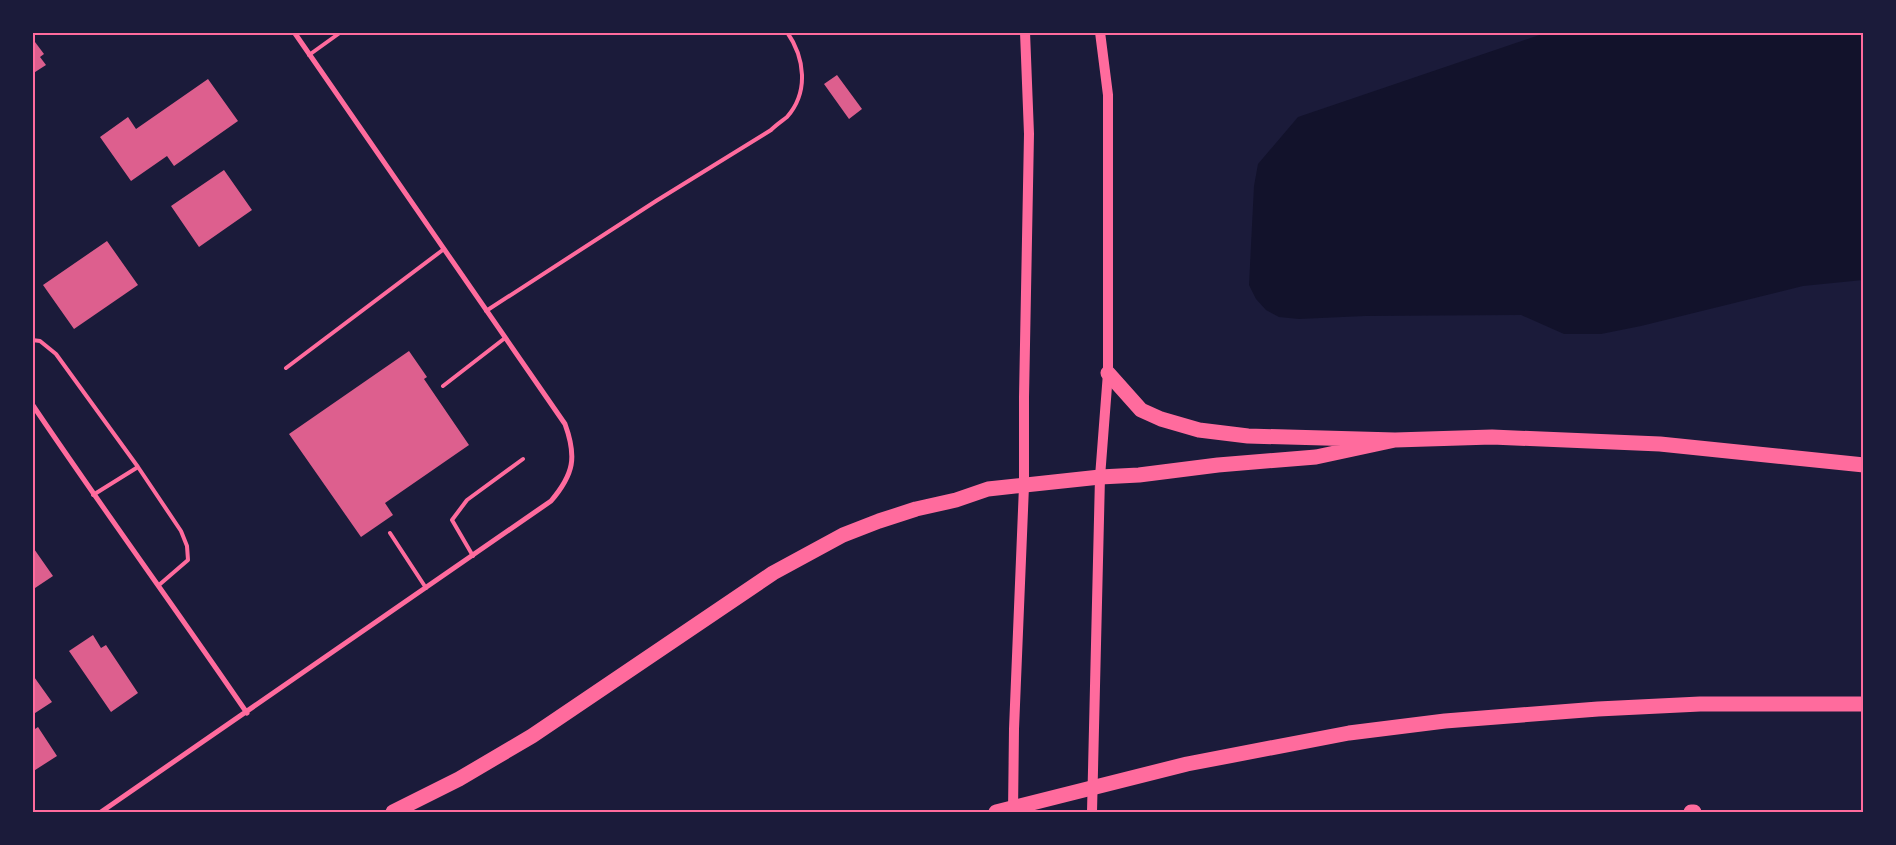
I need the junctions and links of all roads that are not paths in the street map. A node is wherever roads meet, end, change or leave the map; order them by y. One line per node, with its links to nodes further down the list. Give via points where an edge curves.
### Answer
1 (294, 32): 6 (street)
2 (341, 32): 6 (lane)
3 (786, 32): 8 (lane, via 800,58 803,73 799,96 787,116 771,130)
4 (1025, 32): 20 (main road, via 1028,134)
5 (1100, 32): 12 (main road, via 1108,95)
6 (309, 55): 7 (street)
7 (444, 249): 8 (street); 11 (lane)
8 (486, 311): 9 (street)
9 (505, 338): 13 (lane); 23 (street, via 565,424 571,442 572,462 564,486 551,501)
10 (32, 340): 18 (lane, via 40,340 56,354)
11 (286, 368)
12 (1108, 373): 15 (highway, via 1141,410 1199,430 1248,436); 19 (main road)
13 (444, 386)
14 (32, 404): 21 (street)
15 (1395, 440): 17 (highway, via 1492,437 1660,444); 19 (highway, via 1316,457)
16 (522, 459): 23 (lane, via 467,500 452,520)
17 (1864, 465)
18 (138, 467): 21 (lane); 24 (lane, via 181,530 187,546 188,560)
19 (1100, 477): 20 (highway); 32 (main road)
20 (1024, 486): 29 (highway, via 988,489 916,509 843,535 773,573 532,736 459,779); 31 (main road)
21 (93, 495): 24 (street)
22 (390, 533): 25 (lane)
23 (473, 556): 25 (street)
24 (159, 585): 27 (street)
25 (426, 588): 27 (street)
26 (1864, 704): 30 (highway, via 1690,705 1444,721 1349,733 1187,764)
27 (247, 713): 28 (street)
28 (101, 812)
29 (393, 812)
30 (996, 812)
31 (1013, 812)
32 (1092, 812)

